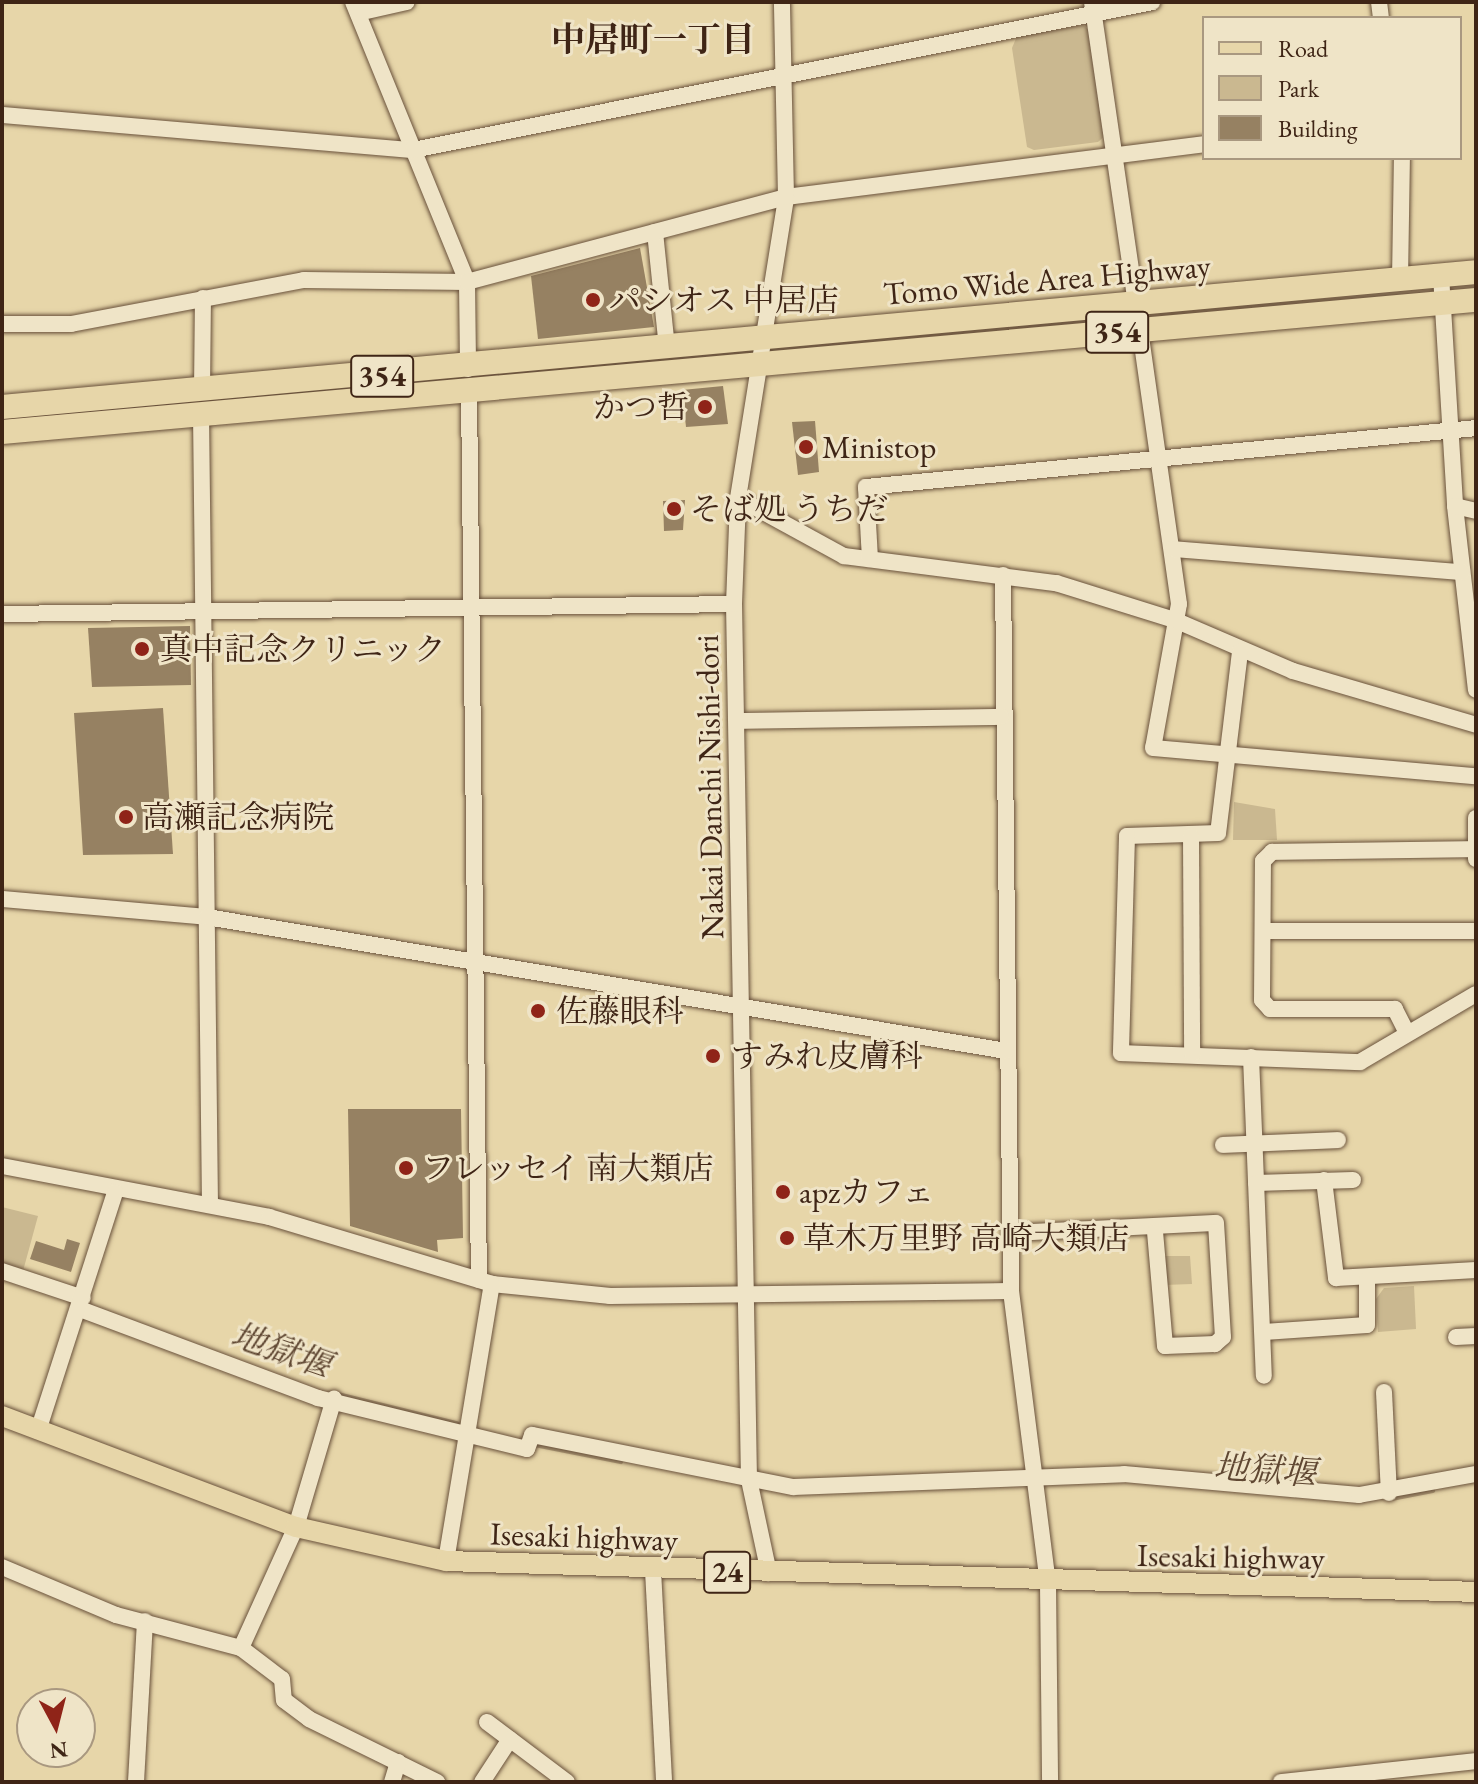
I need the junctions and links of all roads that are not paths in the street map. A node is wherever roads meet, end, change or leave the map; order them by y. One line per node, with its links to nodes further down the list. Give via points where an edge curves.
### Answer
1 (407, 2): 4 (street)
2 (782, 2): 6 (street, Nakai Danchi Nishi-dori)
3 (1152, 2): 5 (street)
4 (355, 8): 9 (street)
5 (1093, 8): 6 (street); 10 (street)
6 (788, 76): 9 (street); 12 (street, Nakai Danchi Nishi-dori)
7 (2, 115): 9 (street)
8 (1202, 144): 10 (street)
9 (413, 150): 17 (street)
10 (1116, 155): 12 (street); 21 (street)
11 (1402, 160): 16 (street)
12 (786, 197): 13 (street); 24 (street, Nakai Danchi Nishi-dori)
13 (655, 232): 17 (street); 25 (street)
14 (1476, 272): 15 (highway, Tomo Wide Area Highway / 354)
15 (1441, 275): 16 (highway, Tomo Wide Area Highway / 354); 20 (street)
16 (1400, 280): 21 (highway, Tomo Wide Area Highway / 354)
17 (467, 282): 18 (street, via 304,280); 27 (street)
18 (203, 298): 22 (street, via 71,324); 28 (street)
19 (1476, 300): 20 (highway, Tomo Wide Area Highway / 354)
20 (1443, 301): 23 (highway, Tomo Wide Area Highway / 354); 31 (street)
21 (1136, 304): 24 (highway, Tomo Wide Area Highway / 354)
22 (2, 324)
23 (1140, 330): 26 (highway, Tomo Wide Area Highway / 354); 33 (street)
24 (761, 337): 25 (highway, Tomo Wide Area Highway / 354); 26 (street, Nakai Danchi Nishi-dori)
25 (667, 348): 27 (highway, Tomo Wide Area Highway / 354)
26 (757, 364): 27 (highway, Tomo Wide Area Highway / 354); 34 (street, Nakai Danchi Nishi-dori)
27 (469, 380): 28 (highway, Tomo Wide Area Highway / 354); 42 (street)
28 (201, 402): 29 (highway, Tomo Wide Area Highway / 354); 32 (highway, Tomo Wide Area Highway / 354); 43 (street)
29 (2, 407)
30 (1476, 428): 31 (street)
31 (1449, 431): 33 (street); 35 (street)
32 (2, 432)
33 (1158, 458): 37 (street); 38 (street, via 866,487)
34 (738, 498): 38 (street, via 844,556); 41 (street, Nakai Danchi Nishi-dori)
35 (1455, 506): 36 (street); 39 (street)
36 (1476, 511)
37 (1173, 549): 39 (street); 45 (street)
38 (870, 559): 40 (street)
39 (1462, 572): 47 (street)
40 (1003, 575): 45 (street, via 1056,583); 49 (street)
41 (734, 604): 42 (street); 50 (street, Nakai Danchi Nishi-dori)
42 (473, 609): 43 (street); 62 (street)
43 (207, 611): 44 (street); 59 (street)
44 (2, 614)
45 (1177, 621): 46 (street); 52 (street, via 1153,748)
46 (1240, 652): 51 (street); 52 (street)
47 (1475, 665): 48 (street)
48 (1476, 690)
49 (1001, 717): 50 (street); 66 (street)
50 (737, 721): 64 (street, Nakai Danchi Nishi-dori)
51 (1476, 725)
52 (1224, 755): 53 (street); 55 (street, via 1218,833)
53 (1476, 776)
54 (1476, 818): 56 (street)
55 (1191, 836): 67 (street); 67 (street, via 1127,836 1121,1053)
56 (1475, 844): 57 (street); 60 (street, via 1272,852 1263,861)
57 (1476, 859)
58 (2, 899): 59 (street)
59 (207, 917): 62 (street); 77 (street)
60 (1263, 931): 61 (street); 65 (street, via 1262,1000 1270,1009 1395,1009)
61 (1476, 931)
62 (473, 962): 64 (street); 83 (street)
63 (1476, 994): 65 (street)
64 (742, 1007): 66 (street); 85 (street, Nakai Danchi Nishi-dori)
65 (1406, 1031): 68 (street, via 1360,1062)
66 (1006, 1051): 79 (street)
67 (1192, 1054): 68 (street)
68 (1251, 1057): 70 (street)
69 (1338, 1140): 70 (street)
70 (1250, 1141): 71 (street); 75 (street)
71 (1223, 1145)
72 (2, 1166): 76 (street)
73 (1324, 1180): 74 (street); 75 (street); 82 (street, via 1330,1269 1336,1278)
74 (1353, 1180)
75 (1256, 1183): 87 (street)
76 (115, 1192): 77 (street); 86 (street)
77 (210, 1204): 83 (street)
78 (1155, 1231): 78 (street, via 1161,1222 1222,1229 1223,1337 1215,1344 1165,1346); 79 (street)
79 (1010, 1233): 84 (street)
80 (1476, 1270): 82 (street)
81 (2, 1271): 86 (street)
82 (1367, 1280): 87 (street, via 1367,1325)
83 (485, 1282): 85 (street, via 610,1296); 95 (street)
84 (1011, 1291): 85 (street); 96 (street)
85 (746, 1292): 98 (street, Nakai Danchi Nishi-dori)
86 (81, 1304): 92 (street, via 269,1382); 94 (street)
87 (1264, 1332): 90 (street)
88 (1476, 1336): 89 (street)
89 (1456, 1337)
90 (1264, 1376)
91 (1384, 1392): 99 (street)
92 (334, 1399): 95 (street); 100 (street)
93 (2, 1416): 94 (main road, Isesaki highway / 24)
94 (38, 1431): 100 (main road, Isesaki highway / 24)
95 (464, 1433): 98 (street, via 527,1449 532,1435); 101 (street)
96 (1039, 1473): 98 (street, via 810,1488); 99 (street); 105 (street)
97 (1476, 1474): 99 (street)
98 (749, 1480): 104 (street, Nakai Danchi Nishi-dori)
99 (1389, 1493)
100 (296, 1527): 101 (main road, Isesaki highway / 24); 108 (street)
101 (446, 1561): 103 (main road, Isesaki highway / 24)
102 (2, 1567): 107 (street)
103 (653, 1570): 104 (main road, Isesaki highway / 24); 119 (street)
104 (769, 1573): 105 (main road, Isesaki highway / 24)
105 (1048, 1584): 106 (main road, Isesaki highway / 24); 120 (street)
106 (1476, 1592)
107 (145, 1621): 108 (street); 114 (street)
108 (241, 1648): 112 (street, via 282,1679 284,1700 309,1719)
109 (487, 1722): 110 (street)
110 (510, 1739): 117 (street); 118 (street)
111 (1476, 1761): 113 (street)
112 (398, 1762): 115 (street); 116 (street)
113 (1384, 1777): 121 (street)
114 (136, 1782)
115 (392, 1782)
116 (437, 1782)
117 (482, 1782)
118 (567, 1782)
119 (664, 1782)
120 (1050, 1782)
121 (1281, 1782)

